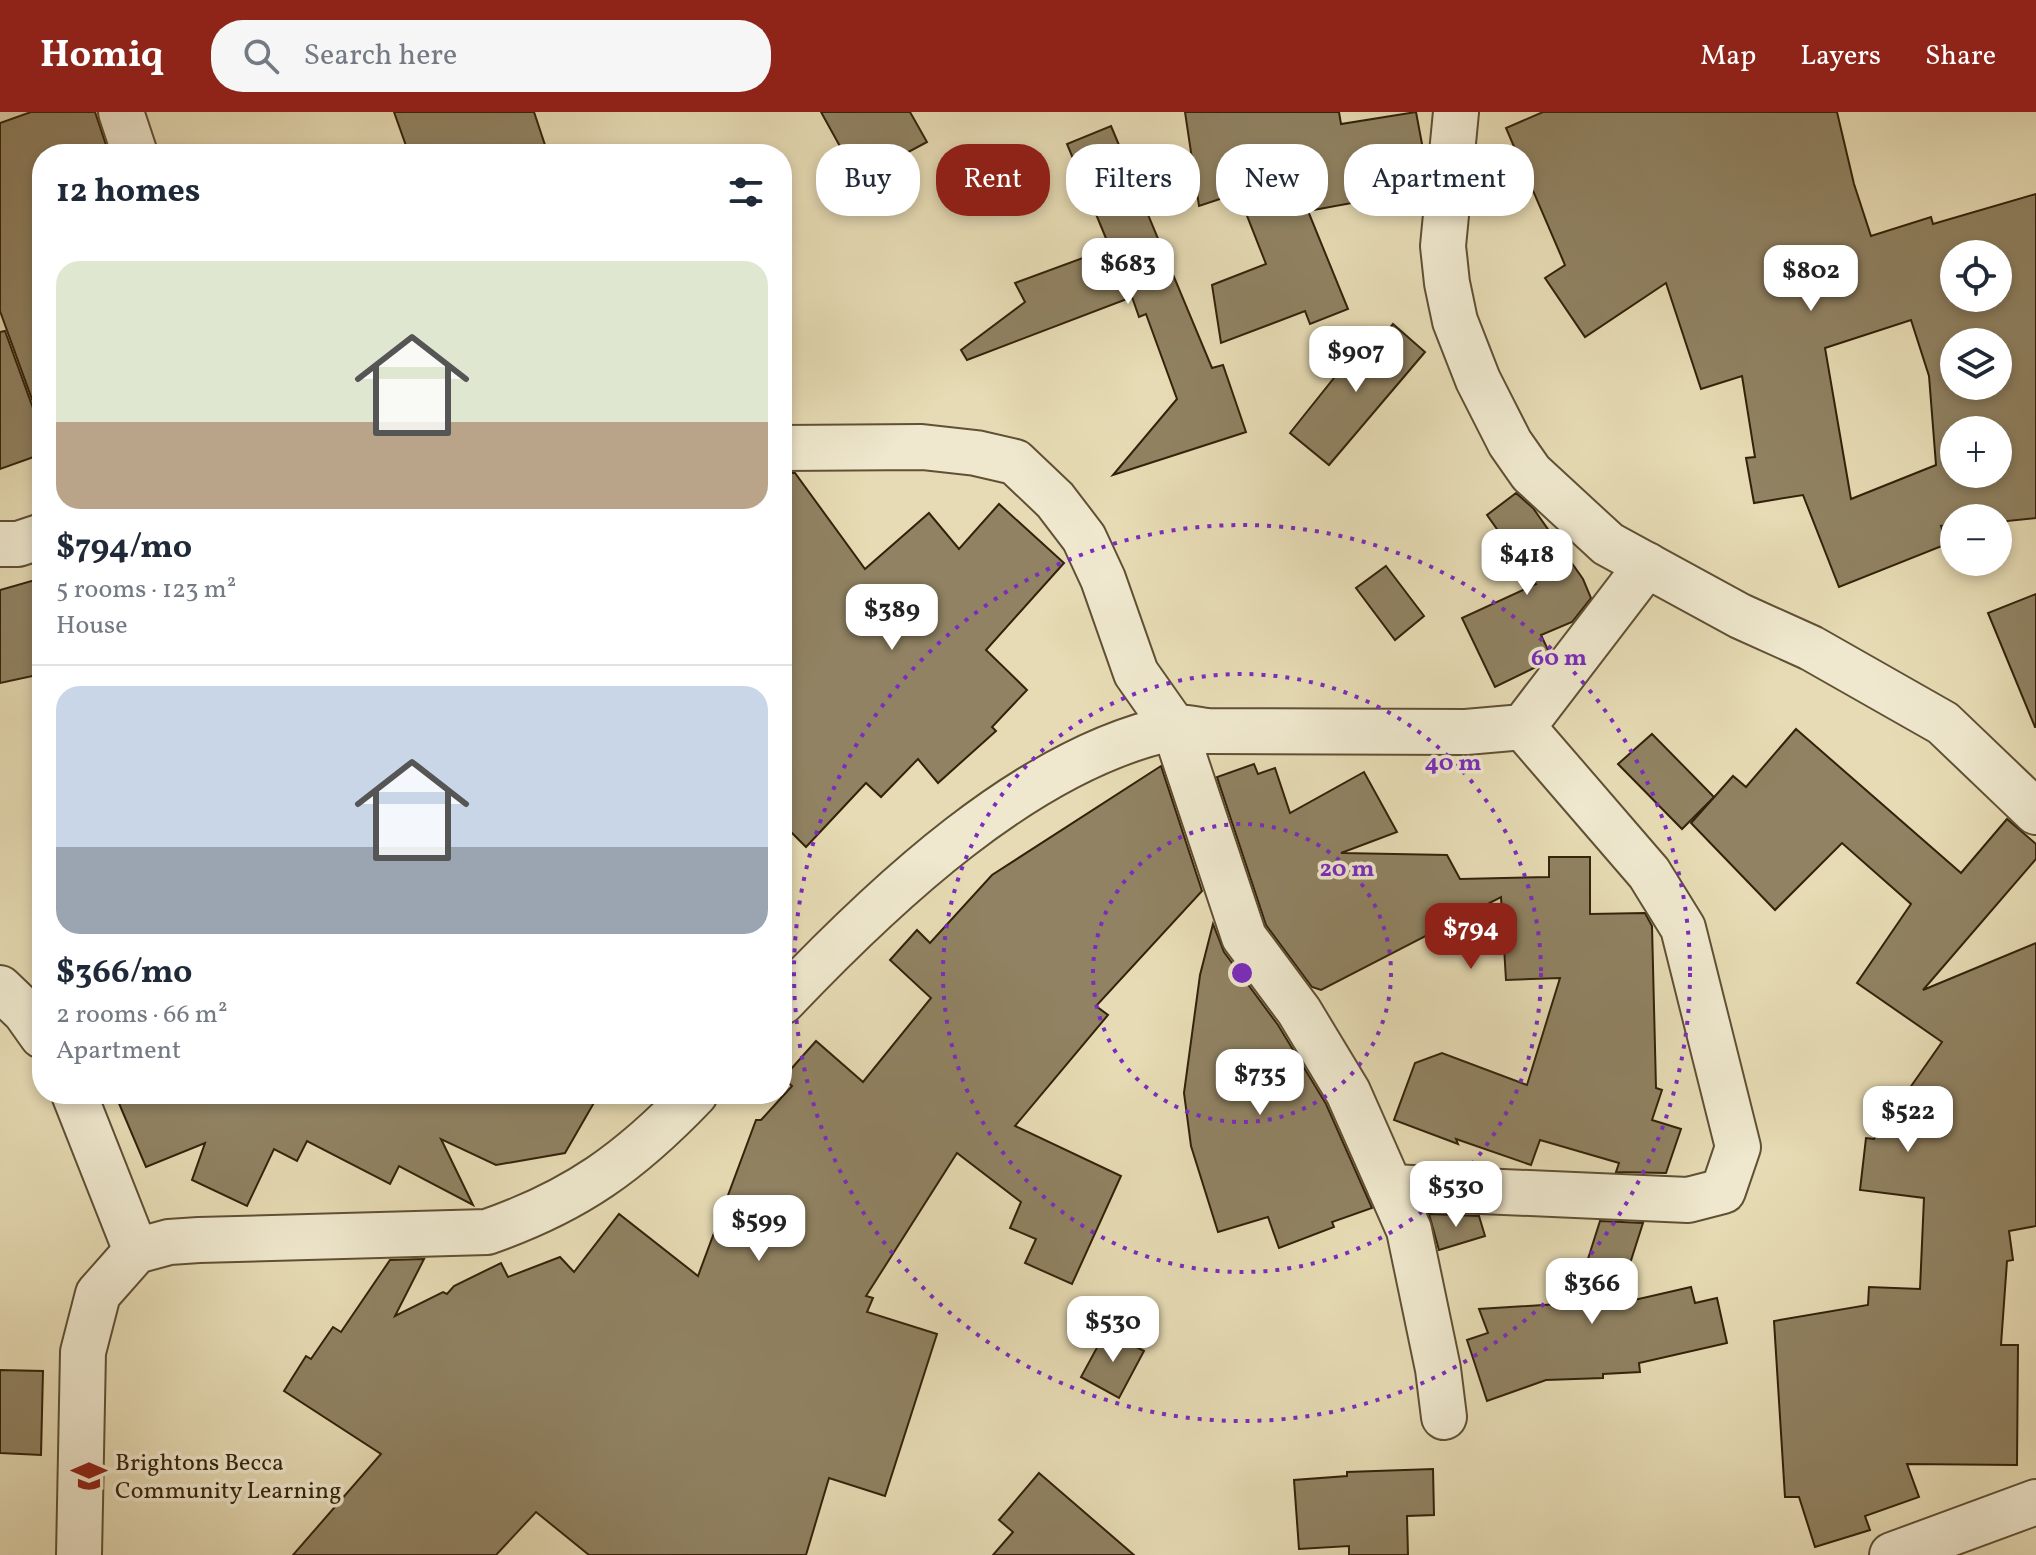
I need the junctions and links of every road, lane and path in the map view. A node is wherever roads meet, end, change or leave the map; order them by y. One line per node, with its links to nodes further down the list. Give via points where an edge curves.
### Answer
1 (121, 112): 3 (street)
2 (1456, 112): 7 (street, via 1445,271 1455,321 1478,380 1531,473 1608,544)
3 (132, 144)
4 (792, 448): 8 (street, via 922,447 1015,462 1055,500 1084,538 1136,673)
5 (32, 539): 6 (street)
6 (0, 544)
7 (1647, 565): 9 (street); 10 (street, via 1811,648 1943,723)
8 (1174, 727): 9 (street, via 1466,732); 12 (street, via 1062,769 971,829 849,932); 16 (street, via 1244,937 1299,1011 1348,1092)
9 (1523, 727): 16 (street, via 1649,873 1683,928 1738,1147 1723,1191 1688,1200)
10 (2036, 812)
11 (0, 988): 13 (street)
12 (792, 992)
13 (32, 1022)
14 (78, 1104): 17 (street)
15 (685, 1104): 17 (street, via 647,1144 603,1176 519,1221 487,1232 199,1240)
16 (1390, 1187): 18 (street, via 1409,1230)
17 (136, 1251): 20 (street, via 98,1294 83,1352)
18 (1444, 1417)
19 (2036, 1502): 21 (street)
20 (79, 1555)
21 (1892, 1555)

